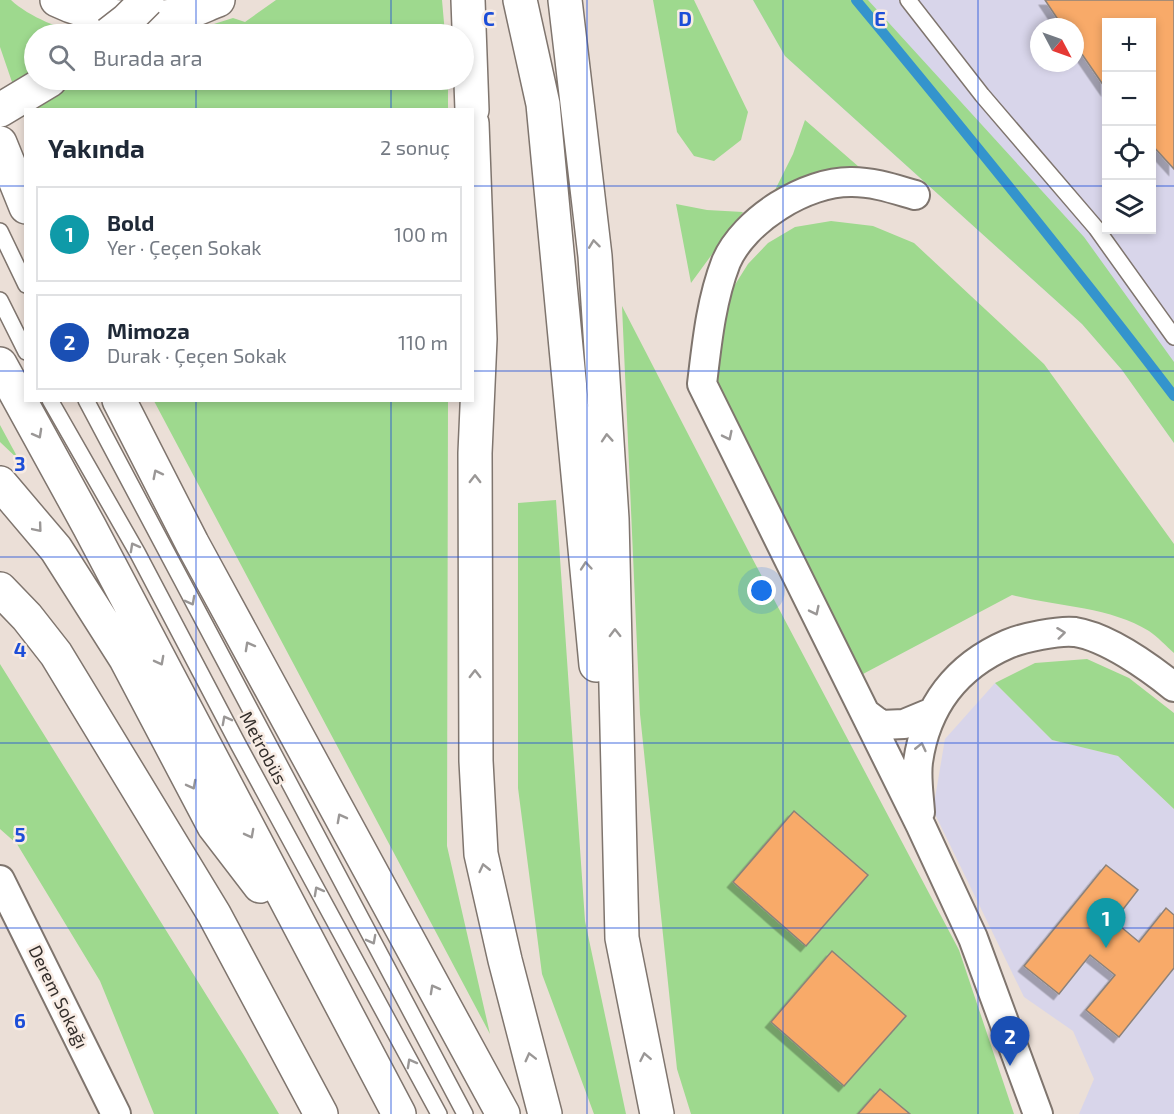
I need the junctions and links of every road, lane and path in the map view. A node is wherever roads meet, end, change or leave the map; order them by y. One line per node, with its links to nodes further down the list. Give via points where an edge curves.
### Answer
1 (57, 0): 3 (highway, via 110,16 146,18 182,14)
2 (147, 0): 8 (highway, bridge)
3 (218, 0)
4 (468, 0): 9 (highway)
5 (520, 0): 34 (highway, one-way to 5, via 543,104)
6 (565, 0): 34 (highway, one-way to 6, via 612,519 595,256)
7 (908, 0): 21 (lane, via 982,95 1096,228)
8 (123, 24)
9 (469, 24)
10 (33, 90): 13 (highway)
11 (471, 90): 12 (highway)
12 (472, 108)
13 (0, 110)
14 (0, 143): 17 (highway)
15 (474, 177): 42 (highway, one-way to 15, via 481,854 476,761 475,465 480,339)
16 (915, 195): 31 (street, one-way to 31, via 850,181 825,186 772,209 746,232 727,260 716,294 702,384)
17 (24, 202)
18 (0, 231): 19 (lane)
19 (24, 281)
20 (0, 300): 22 (lane)
21 (1174, 337)
22 (24, 348)
23 (0, 364): 35 (highway, one-way to 35)
24 (51, 402): 39 (lane, Metrobüs, one-way to 24, via 137,552)
25 (87, 402): 40 (lane, Metrobüs, one-way to 40)
26 (120, 402): 41 (highway, one-way to 26, via 192,543)
27 (0, 483): 35 (highway, one-way to 35, via 56,549 126,660 214,826)
28 (0, 589): 37 (highway, via 56,654 214,915)
29 (1174, 687): 30 (street, one-way to 29, via 960,674 987,654 1023,638 1073,632 1099,640 1149,667)
30 (933, 712): 31 (street, via 904,724 881,725); 32 (street, one-way to 30, via 918,763)
31 (865, 713): 32 (street)
32 (921, 826): 44 (street, via 973,938)
33 (0, 880): 36 (street, Derem Sokağı)
34 (622, 938): 43 (highway, one-way to 34)
35 (323, 968): 38 (highway)
36 (116, 1114)
37 (321, 1114)
38 (399, 1114)
39 (439, 1114)
40 (465, 1114)
41 (502, 1114)
42 (545, 1114)
43 (657, 1114)
44 (1038, 1114)

